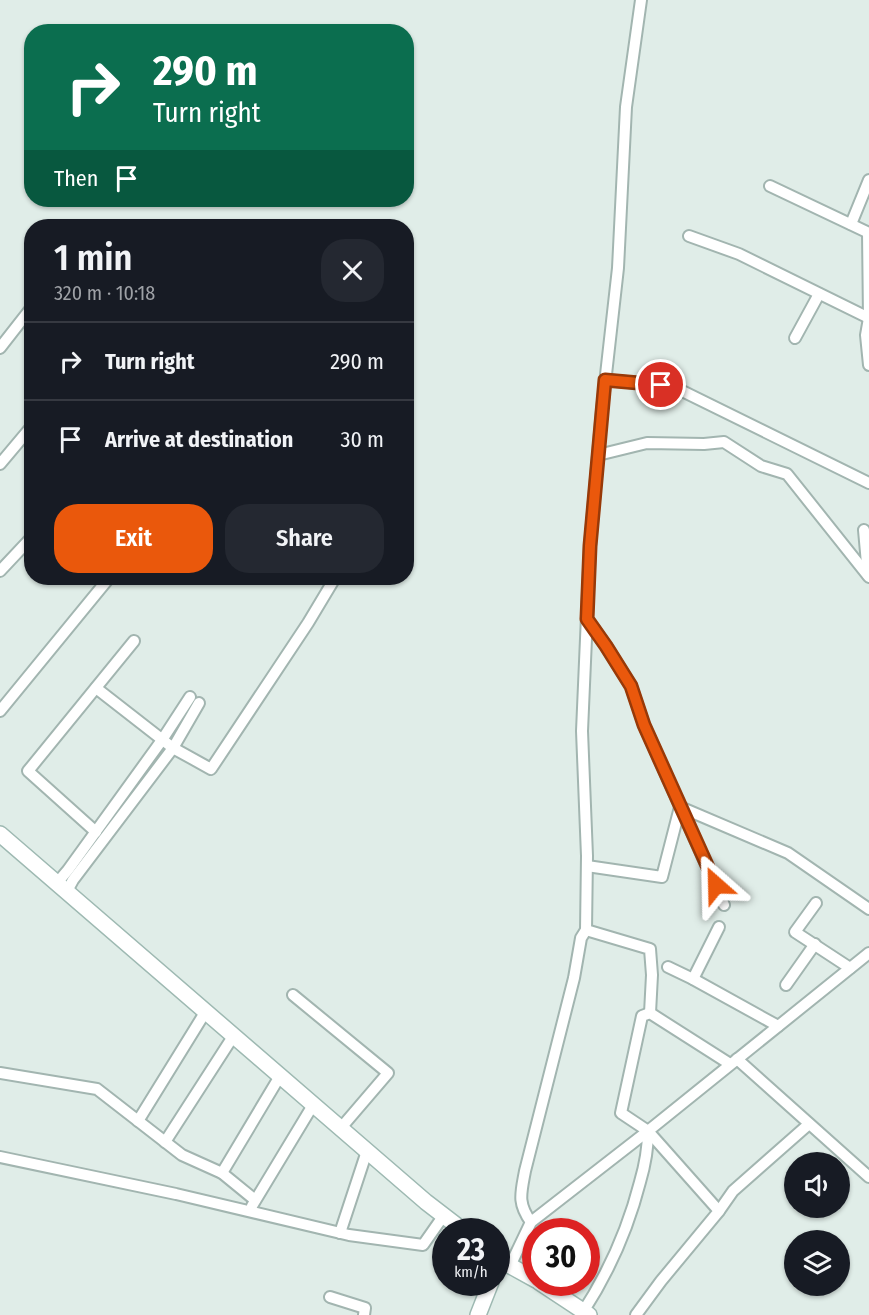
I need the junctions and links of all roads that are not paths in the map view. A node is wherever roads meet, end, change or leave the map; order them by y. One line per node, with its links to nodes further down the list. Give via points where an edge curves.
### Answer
1 (641, 0): 13 (street, via 626,107 618,268)
2 (869, 180): 4 (street)
3 (770, 186): 4 (street)
4 (851, 224): 5 (street)
5 (868, 233): 9 (street)
6 (689, 236): 7 (street, via 739,254)
7 (819, 294): 9 (street); 10 (street)
8 (24, 317): 11 (street)
9 (869, 318): 12 (street)
10 (795, 338)
11 (0, 348)
12 (869, 365)
13 (605, 380): 15 (street); 17 (street, via 672,386)
14 (24, 436): 16 (street)
15 (598, 455): 21 (street, via 647,443 724,442 761,466 787,474); 24 (street)
16 (0, 464)
17 (869, 483)
18 (864, 530): 21 (street)
19 (24, 546): 20 (street)
20 (0, 571)
21 (869, 576)
22 (103, 585): 27 (street)
23 (331, 585): 29 (street, via 211,769)
24 (587, 619): 30 (street, via 631,686); 33 (street, via 582,731)
25 (134, 641): 26 (street)
26 (96, 688): 28 (street); 31 (street, via 28,771)
27 (0, 711)
28 (162, 740): 29 (street); 29 (street, via 194,700); 31 (street)
29 (173, 748): 34 (street, via 73,880)
30 (680, 807): 33 (street, via 662,877); 36 (street); 37 (street, via 788,853)
31 (96, 832): 34 (street)
32 (0, 834): 34 (main road)
33 (587, 866): 39 (street)
34 (62, 887): 47 (main road)
35 (816, 903): 40 (street, via 795,932)
36 (724, 905)
37 (869, 909)
38 (719, 927): 44 (street)
39 (586, 930): 48 (street, via 650,949); 69 (street, via 525,1171 521,1197)
40 (814, 944): 43 (street); 45 (street)
41 (869, 953): 43 (street)
42 (668, 967): 44 (street)
43 (850, 968): 49 (street)
44 (693, 979): 49 (street)
45 (786, 985)
46 (293, 995): 57 (street, via 388,1073)
47 (206, 1011): 50 (main road); 55 (street)
48 (650, 1013): 51 (street); 58 (street, via 642,1016 621,1113)
49 (778, 1026): 51 (street)
50 (234, 1035): 53 (main road); 59 (street)
51 (733, 1062): 56 (street); 58 (street)
52 (0, 1073): 55 (street, via 97,1089)
53 (280, 1076): 54 (main road); 62 (street)
54 (313, 1105): 57 (main road); 64 (street)
55 (138, 1121): 59 (street)
56 (810, 1124): 63 (street); 66 (street, via 733,1191)
57 (340, 1129): 60 (main road)
58 (648, 1131): 66 (street); 70 (street); 77 (street, via 648,1147 633,1209 621,1243)
59 (165, 1142): 62 (street, via 182,1155)
60 (367, 1152): 67 (main road); 71 (street)
61 (0, 1157): 65 (street)
62 (222, 1173): 64 (street)
63 (869, 1177)
64 (255, 1200): 65 (street)
65 (248, 1211): 71 (street)
66 (719, 1212): 80 (street)
67 (444, 1215): 68 (main road); 71 (street, via 423,1245)
68 (448, 1218)
69 (528, 1218)
70 (536, 1218)
71 (340, 1233)
72 (522, 1235): 73 (street)
73 (510, 1251)
74 (485, 1296): 79 (main road)
75 (560, 1296): 77 (main road)
76 (330, 1298): 78 (street, via 365,1308)
77 (585, 1314)
78 (364, 1315)
79 (478, 1315)
80 (636, 1315)

